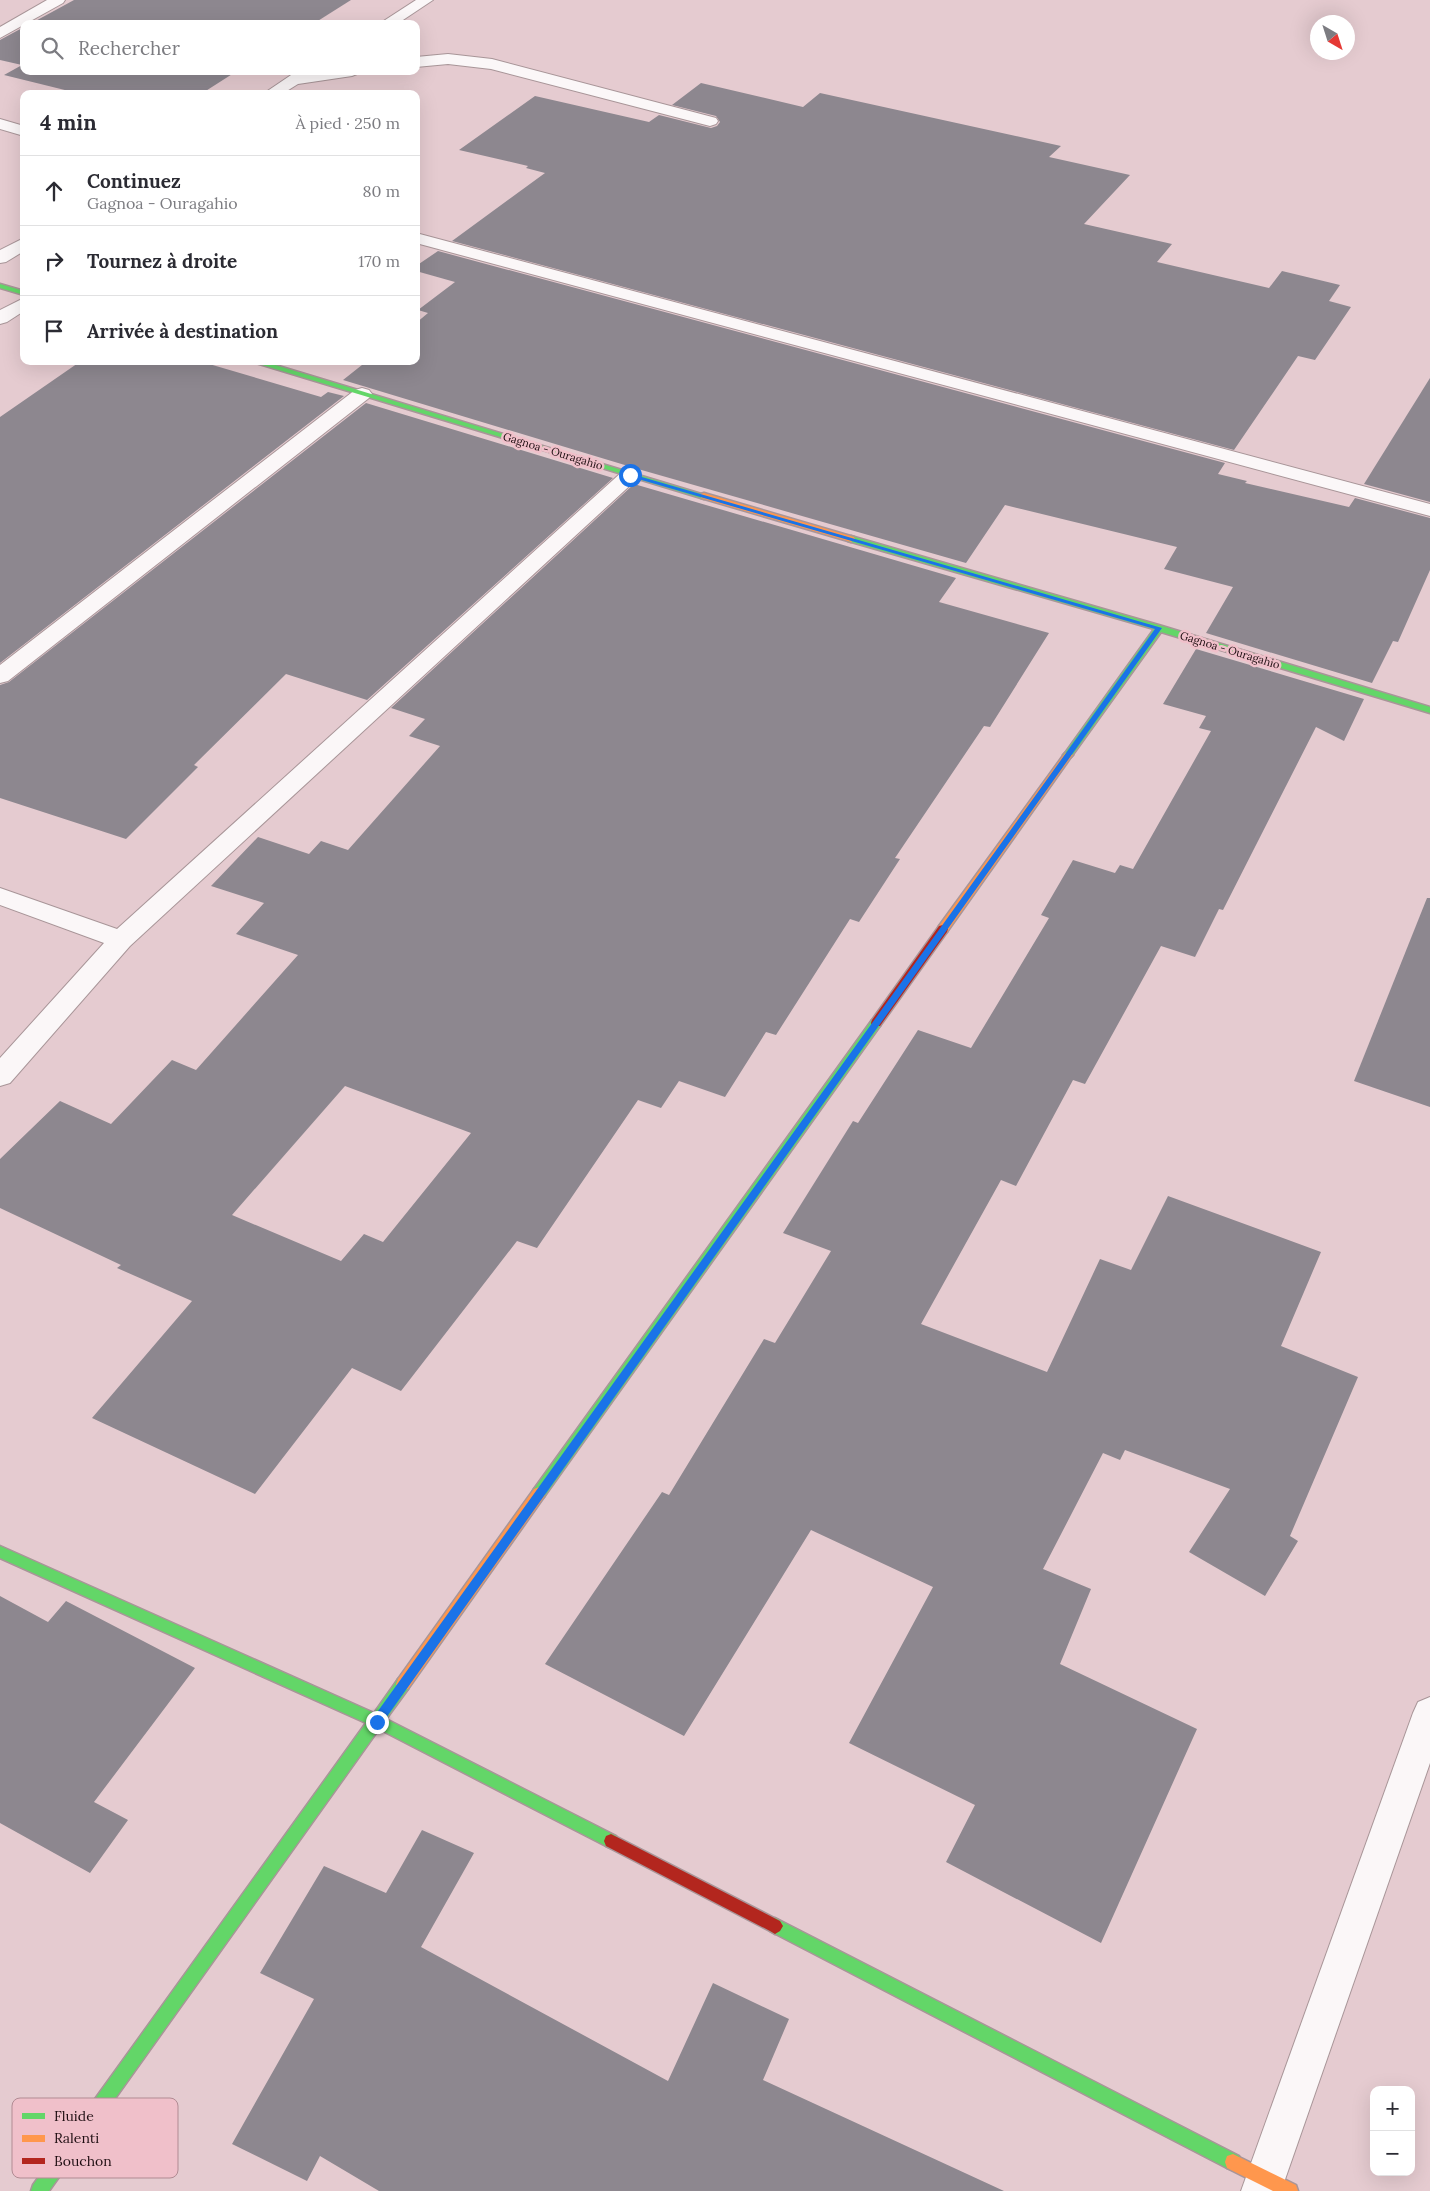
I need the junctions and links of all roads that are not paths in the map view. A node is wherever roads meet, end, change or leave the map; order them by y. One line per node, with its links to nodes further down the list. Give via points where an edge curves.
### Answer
1 (58, 0): 3 (street)
2 (426, 0): 4 (street)
3 (23, 20)
4 (393, 20)
5 (20, 22): 6 (street)
6 (0, 33)
7 (420, 62): 12 (street, via 448,59 492,64)
8 (302, 75): 10 (street)
9 (326, 75): 10 (street)
10 (294, 80): 11 (street)
11 (278, 90)
12 (710, 121)
13 (0, 124): 14 (street)
14 (20, 130)
15 (420, 239): 25 (street)
16 (20, 245): 17 (street)
17 (0, 258)
18 (0, 286): 19 (street)
19 (20, 292)
20 (20, 306): 21 (street)
21 (0, 318)
22 (266, 365): 23 (street, Gagnoa - Ouragahio)
23 (362, 394): 24 (street, Gagnoa - Ouragahio); 27 (street)
24 (630, 475): 26 (street, Gagnoa - Ouragahio); 30 (street)
25 (1430, 510)
26 (1159, 628): 28 (street, Gagnoa - Ouragahio); 34 (street)
27 (0, 676)
28 (1430, 710)
29 (0, 896): 30 (street)
30 (121, 940): 31 (street)
31 (0, 1076)
32 (0, 1552): 34 (street)
33 (1430, 1713): 37 (street)
34 (377, 1722): 35 (street); 37 (street)
35 (106, 2098)
36 (48, 2178): 38 (street)
37 (1272, 2187)
38 (39, 2191)

